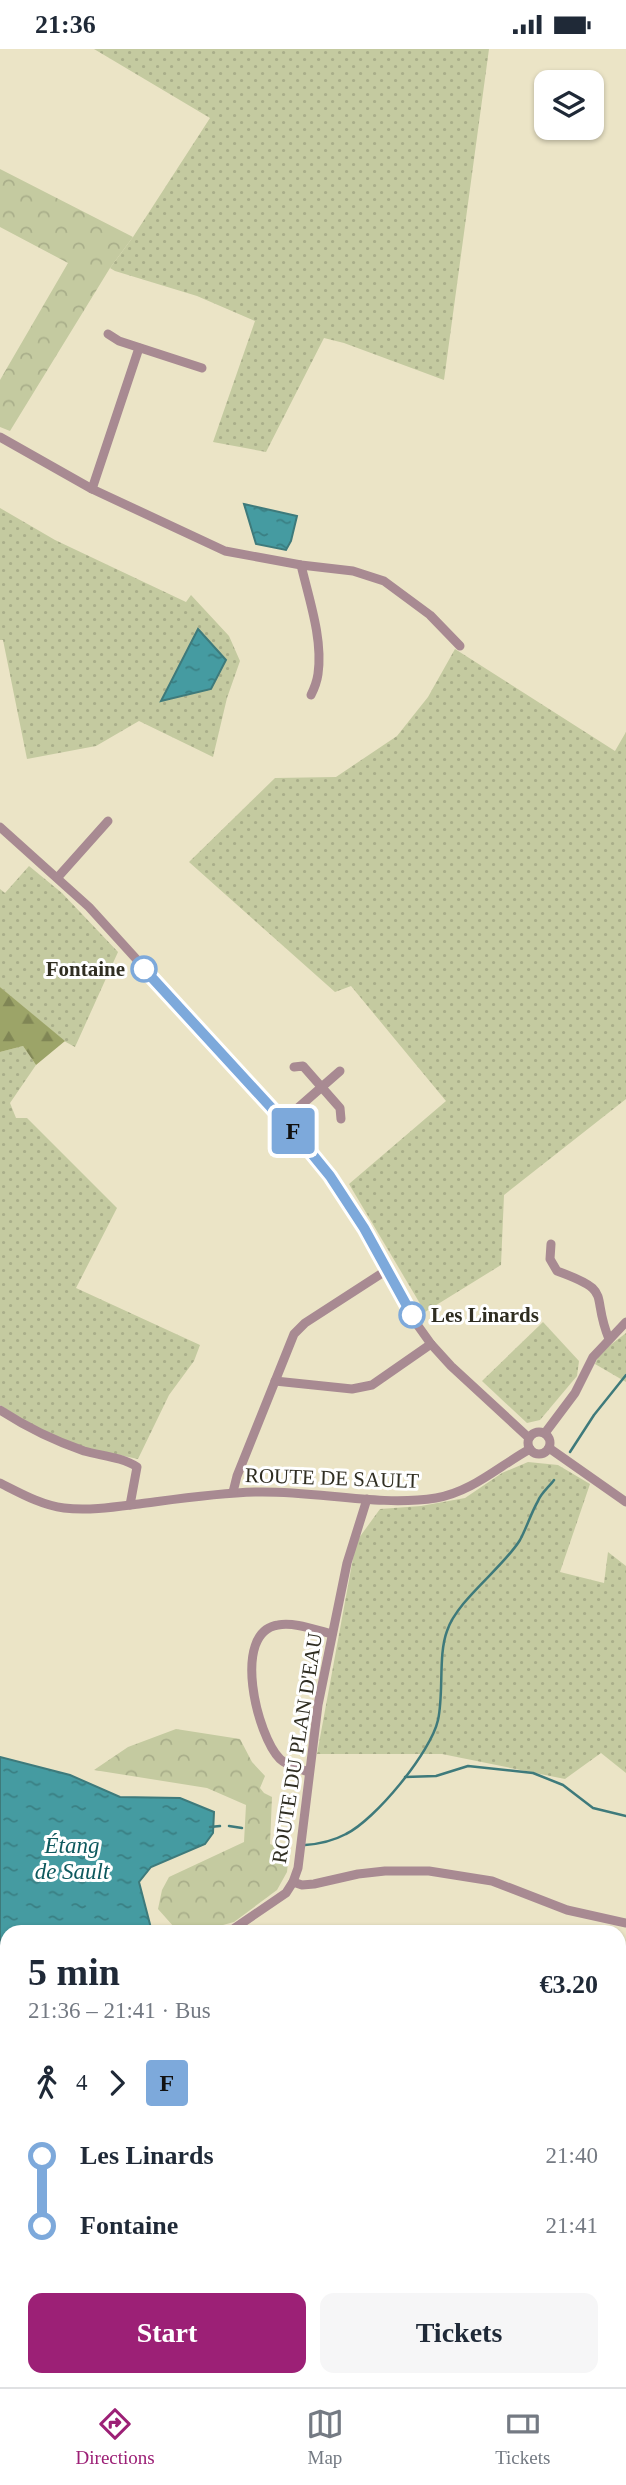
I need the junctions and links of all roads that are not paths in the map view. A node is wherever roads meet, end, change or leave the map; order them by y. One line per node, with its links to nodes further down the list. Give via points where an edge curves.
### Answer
1 (108, 334): 2 (street)
2 (139, 348): 3 (street); 5 (street)
3 (202, 368)
4 (0, 437): 5 (street)
5 (92, 489): 6 (street, via 225,551)
6 (301, 565): 7 (street, via 354,571 384,581 430,615); 8 (street, via 318,651 318,675)
7 (460, 646)
8 (311, 695)
9 (108, 821): 11 (street)
10 (0, 827): 11 (street)
11 (58, 877): 16 (street)
12 (294, 1067): 14 (street, via 303,1066)
13 (340, 1071): 14 (street)
14 (321, 1087): 15 (street, via 341,1108); 16 (street)
15 (341, 1119)
16 (283, 1121): 18 (street, via 330,1176)
17 (551, 1244): 20 (street, via 550,1259 557,1271 597,1291)
18 (387, 1270): 21 (street); 22 (street, via 299,1328)
19 (626, 1322): 20 (street)
20 (609, 1339): 24 (street, via 593,1356 575,1393)
21 (432, 1344): 22 (street, via 362,1388); 25 (street)
22 (275, 1381): 29 (street)
23 (0, 1410): 32 (street, via 60,1443 137,1467)
24 (545, 1433): 25 (street); 26 (street, via 550,1438)
25 (529, 1438): 27 (street)
26 (549, 1448): 27 (street, via 540,1454); 31 (street)
27 (530, 1450): 30 (street, ROUTE DE SAULT, via 459,1492 404,1501)
28 (0, 1483): 32 (street, ROUTE DE SAULT, via 63,1508)
29 (233, 1492): 30 (street, ROUTE DE SAULT); 32 (street, ROUTE DE SAULT)
30 (368, 1499): 33 (street, ROUTE DU PLAN D'EAU, via 347,1563)
31 (626, 1502)
32 (130, 1505)
33 (332, 1634): 34 (street, ROUTE DU PLAN D'EAU); 34 (street, via 277,1625 262,1633 253,1650 251,1672 265,1736 280,1759)
34 (309, 1772): 35 (street, ROUTE DU PLAN D'EAU)
35 (293, 1882): 36 (street, via 302,1885 385,1871 429,1871 492,1881 567,1910); 37 (street, ROUTE DU PLAN D'EAU)
36 (626, 1923)
37 (239, 1925)

